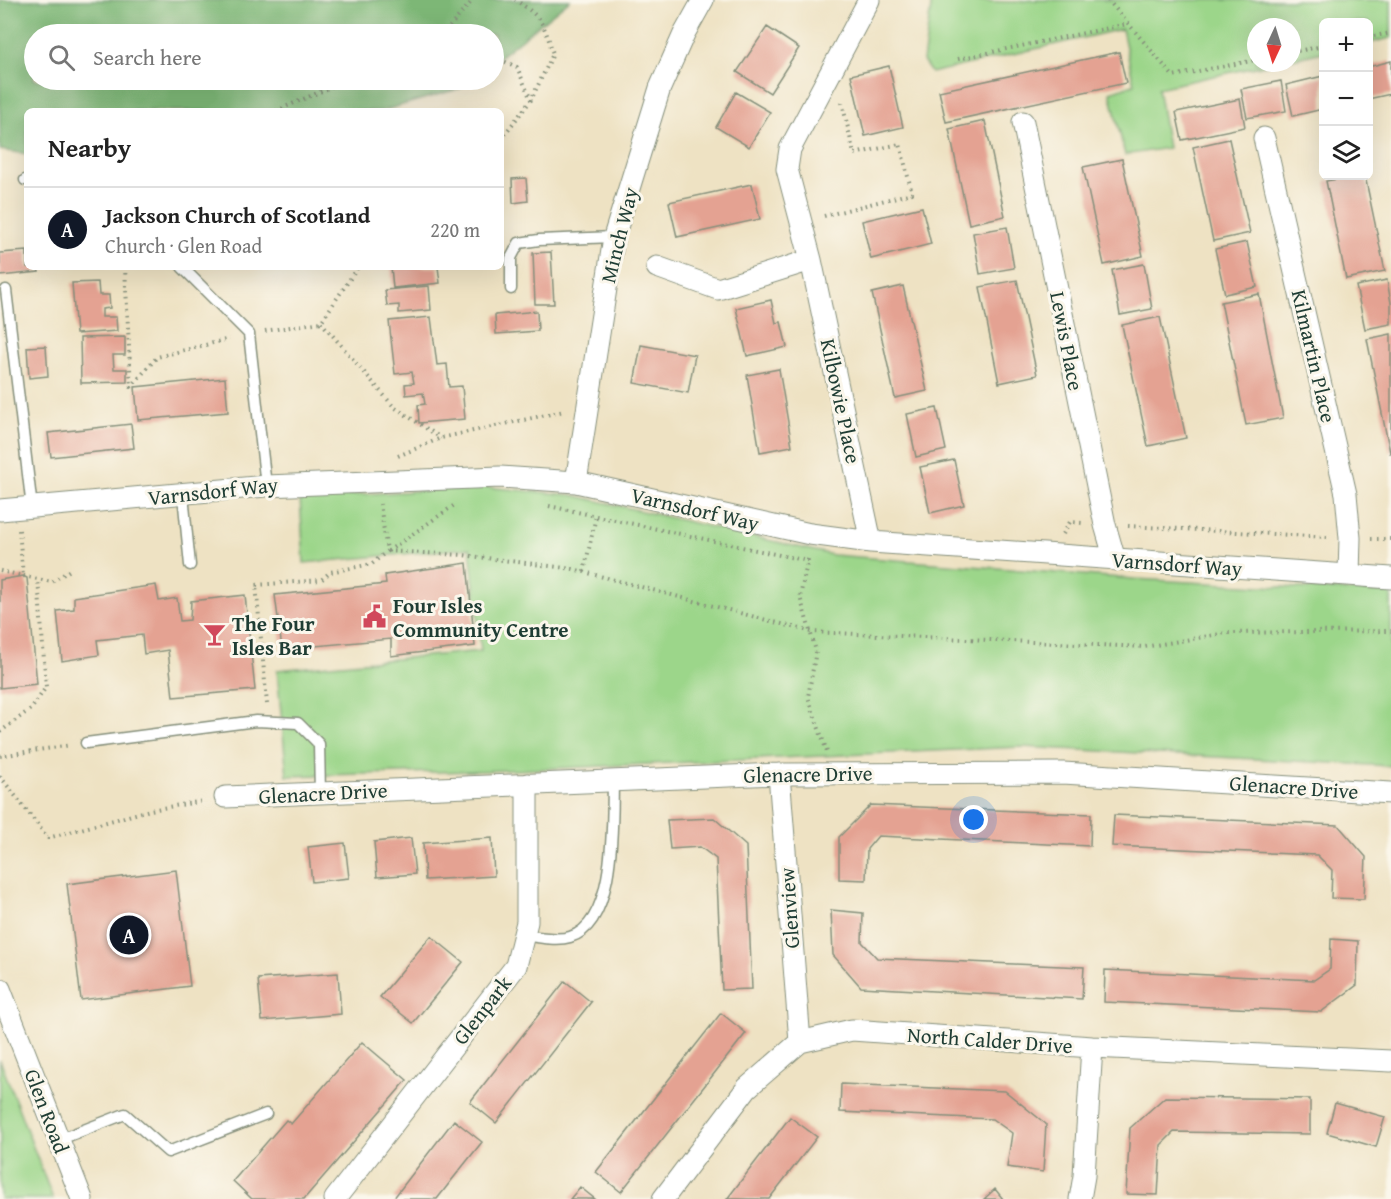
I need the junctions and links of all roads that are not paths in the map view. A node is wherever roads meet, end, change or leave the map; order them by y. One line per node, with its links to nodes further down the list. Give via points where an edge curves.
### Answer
1 (703, 0): 5 (street, Minch Way, via 660,88)
2 (869, 0): 6 (street, Kilbowie Place, via 790,149 787,169)
3 (1023, 122): 16 (street, Lewis Place)
4 (1264, 138): 18 (street, Kilmartin Place, via 1346,494)
5 (614, 237): 9 (lane, via 519,243 512,258); 11 (street, Minch Way)
6 (811, 260): 7 (street, via 718,289); 15 (street, Kilbowie Place)
7 (657, 267)
8 (185, 270): 12 (lane, via 249,334)
9 (511, 289)
10 (6, 290): 14 (lane)
11 (576, 482): 12 (street, Varnsdorf Way, via 500,477); 15 (street, Varnsdorf Way, via 810,534)
12 (266, 486): 13 (street, Varnsdorf Way)
13 (183, 495): 14 (street, Varnsdorf Way); 17 (lane)
14 (16, 509)
15 (871, 542): 16 (street, Varnsdorf Way)
16 (1115, 560): 18 (street, Varnsdorf Way)
17 (190, 565)
18 (1349, 575): 19 (street, Varnsdorf Way)
19 (1391, 578)
20 (86, 743): 24 (lane, via 256,721 298,723 319,744)
21 (779, 774): 22 (street, Glenacre Drive); 25 (street, Glenacre Drive, via 1063,773); 29 (street, Glenview)
22 (613, 780): 23 (street, Glenacre Drive); 27 (lane, via 611,863 596,912 582,930 570,937)
23 (526, 784): 24 (street, Glenacre Drive); 27 (street, Glenpark)
24 (320, 793): 26 (street, Glenacre Drive)
25 (1391, 793)
26 (225, 797)
27 (524, 935): 35 (street, Glenpark, via 516,966)
28 (0, 989): 33 (street, Glen Road)
29 (800, 1042): 30 (street, North Calder Drive, via 852,1030); 36 (street, North Calder Drive, via 747,1088)
30 (1092, 1047): 31 (street, North Calder Drive); 37 (street)
31 (1391, 1061)
32 (266, 1113): 33 (lane, via 168,1152 125,1114)
33 (58, 1140): 34 (street, Glen Road)
34 (82, 1199)
35 (336, 1199)
36 (663, 1199)
37 (1080, 1199)

